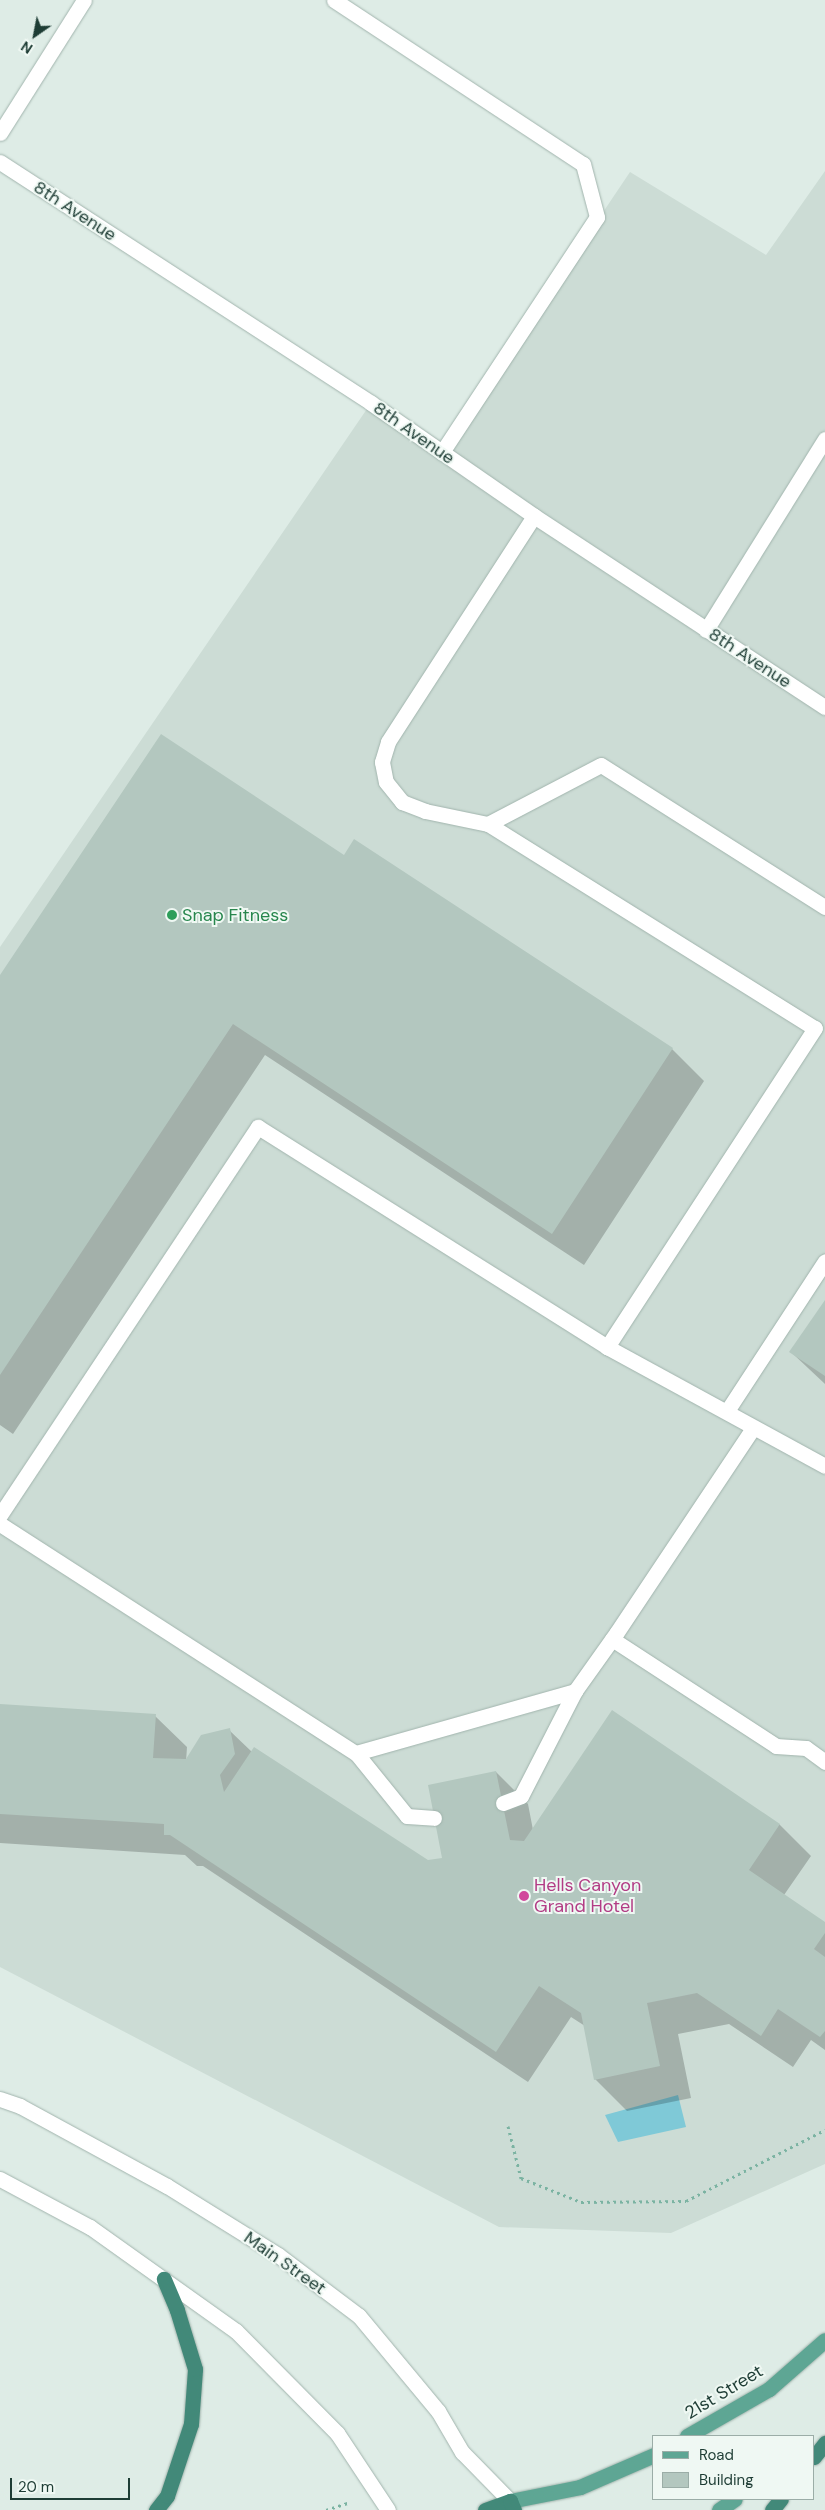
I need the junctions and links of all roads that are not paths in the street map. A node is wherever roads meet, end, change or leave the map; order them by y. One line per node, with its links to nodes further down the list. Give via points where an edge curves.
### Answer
1 (84, 0): 3 (main road)
2 (334, 0): 6 (main road, via 583,164 597,217)
3 (0, 133)
4 (0, 162): 6 (main road, 8th Avenue)
5 (825, 439): 8 (main road)
6 (442, 452): 7 (main road, 8th Avenue)
7 (534, 516): 8 (main road, 8th Avenue); 10 (main road, via 388,742 382,762 386,782 402,802 425,811)
8 (706, 630): 9 (main road, 8th Avenue)
9 (825, 707)
10 (488, 824): 11 (main road, via 601,765); 13 (main road, via 815,1028)
11 (825, 907)
12 (825, 1261): 14 (main road)
13 (607, 1347): 14 (main road); 17 (main road, via 258,1127)
14 (727, 1411): 15 (main road)
15 (753, 1428): 16 (main road); 19 (main road)
16 (825, 1466)
17 (0, 1515)
18 (0, 1524): 21 (main road)
19 (612, 1639): 20 (main road); 22 (main road, via 776,1746 806,1748)
20 (575, 1691): 21 (main road); 23 (main road, via 521,1796)
21 (356, 1753): 24 (main road, via 407,1816)
22 (825, 1762)
23 (503, 1803)
24 (434, 1818)
25 (0, 2099): 35 (main road, Main Street, via 20,2106 167,2186 278,2255 358,2316 438,2410 462,2452)
26 (0, 2179): 27 (main road, via 90,2227)
27 (164, 2279): 36 (highway, via 195,2368 191,2424 167,2496); 37 (main road, via 236,2331 337,2433)
28 (825, 2340): 29 (main road, 21st Street, via 769,2389)
29 (689, 2435)
30 (825, 2443): 32 (highway)
31 (652, 2456): 35 (main road, via 580,2487)
32 (815, 2456)
33 (734, 2500): 39 (main road)
34 (780, 2500): 40 (highway)
35 (512, 2506): 38 (highway)
36 (156, 2510)
37 (388, 2510)
38 (485, 2510)
39 (719, 2510)
40 (772, 2510)

